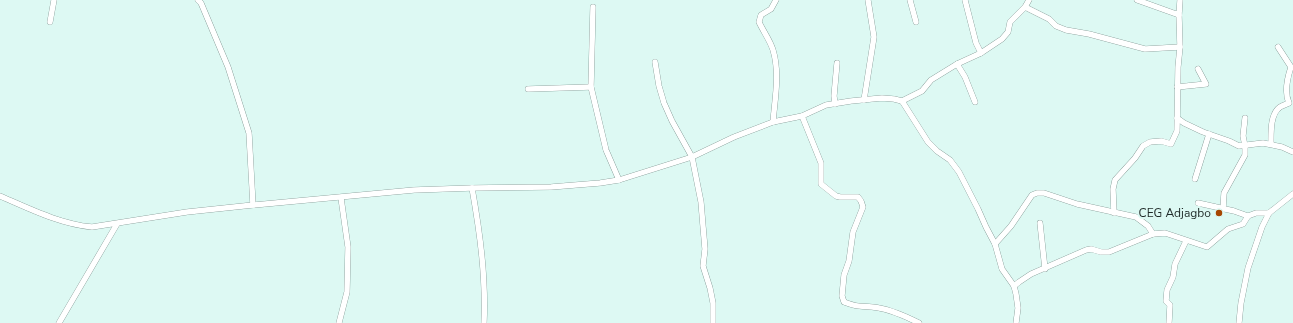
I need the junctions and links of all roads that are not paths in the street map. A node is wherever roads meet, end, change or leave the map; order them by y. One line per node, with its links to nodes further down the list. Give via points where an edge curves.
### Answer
1 (54, 0): 13 (street)
2 (198, 0): 46 (street, via 228,67 248,132)
3 (776, 0): 33 (street, via 771,9 761,15 759,22 773,48 776,64 777,84)
4 (868, 0): 26 (street, via 874,37)
5 (910, 0): 14 (street)
6 (965, 0): 17 (street)
7 (1029, 0): 11 (street)
8 (1137, 0): 12 (street)
9 (1180, 0): 12 (street)
10 (594, 7): 23 (street)
11 (1025, 7): 15 (street, via 1066,30 1145,49); 17 (street, via 1010,22 1008,32 1002,39)
12 (1179, 15): 15 (street)
13 (50, 22)
14 (916, 22)
15 (1180, 47): 24 (street)
16 (1278, 47): 21 (street)
17 (980, 53): 20 (street)
18 (655, 62): 38 (street, via 664,102)
19 (837, 63): 29 (street)
20 (957, 64): 27 (street, via 931,80 922,91); 28 (street)
21 (1292, 67): 35 (street, via 1287,83 1289,103 1277,111 1271,126)
22 (1198, 69): 24 (street, via 1206,84)
23 (591, 87): 25 (street); 40 (street, via 606,150)
24 (1177, 87): 31 (street)
25 (528, 89)
26 (864, 100): 27 (street, via 894,99); 29 (street)
27 (902, 102): 55 (street, via 928,142 960,172)
28 (975, 102)
29 (835, 104): 30 (street, via 826,105)
30 (802, 116): 33 (street); 62 (street, via 821,163 821,184 836,196 858,198 863,207 853,232 849,261 844,275 844,302 857,307 884,309)
31 (1177, 118): 34 (street); 48 (street, via 1177,131 1171,144 1161,141 1143,146 1115,180)
32 (1245, 118): 36 (street)
33 (773, 122): 38 (street)
34 (1209, 134): 36 (street, via 1238,146); 39 (street)
35 (1271, 144): 36 (street); 37 (street)
36 (1245, 146): 47 (street, via 1245,156 1224,193)
37 (1293, 152)
38 (692, 157): 40 (street); 61 (street, via 701,202 703,266 713,303)
39 (1195, 179)
40 (618, 180): 41 (street, via 557,187)
41 (472, 188): 44 (street, via 414,190); 60 (street, via 482,248)
42 (1293, 194): 49 (street)
43 (0, 196): 52 (street, via 77,225 92,227)
44 (341, 198): 46 (street); 59 (street, via 348,247 346,292)
45 (1198, 203): 47 (street)
46 (253, 205): 52 (street, via 187,212)
47 (1223, 209): 50 (street)
48 (1114, 213): 53 (street, via 1136,217 1148,226); 55 (street, via 1037,193 1032,195)
49 (1269, 213): 50 (street); 65 (street, via 1248,268)
50 (1248, 216): 54 (street, via 1243,224 1228,229 1207,247)
51 (1040, 223): 56 (street)
52 (117, 224): 58 (street)
53 (1153, 234): 54 (street, via 1165,233); 56 (street, via 1109,252 1086,250)
54 (1186, 241): 64 (street, via 1175,264 1168,290 1166,302 1170,305)
55 (995, 244): 57 (street, via 1002,269)
56 (1045, 269): 57 (street)
57 (1014, 286): 63 (street, via 1018,308)
58 (59, 323)
59 (339, 323)
60 (484, 323)
61 (713, 323)
62 (919, 323)
63 (1016, 323)
64 (1169, 323)
65 (1239, 323)

